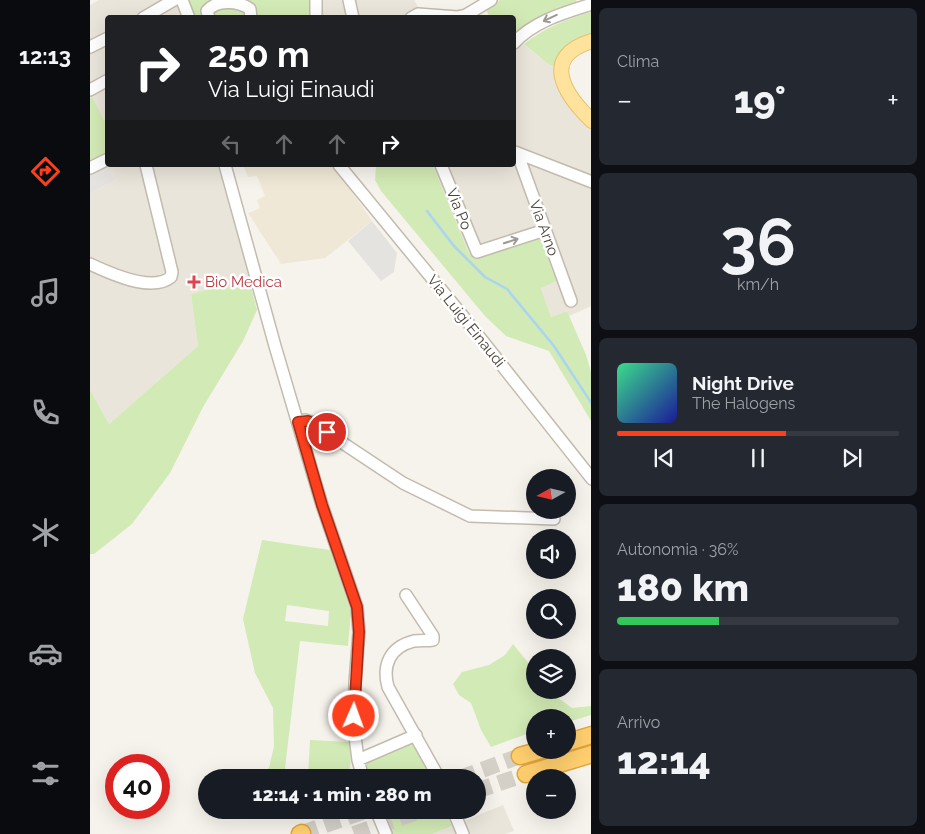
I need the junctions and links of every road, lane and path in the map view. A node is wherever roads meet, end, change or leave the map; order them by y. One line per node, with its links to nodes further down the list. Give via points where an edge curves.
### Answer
1 (174, 0): 9 (street)
2 (182, 0): 10 (street)
3 (225, 0): 11 (street, via 209,7); 12 (street, via 242,4 250,9)
4 (316, 0): 8 (street)
5 (349, 0): 13 (street)
6 (491, 0): 16 (street)
7 (591, 4): 19 (street, one-way to 19, via 547,19)
8 (316, 14)
9 (148, 15)
10 (188, 15)
11 (208, 15)
12 (251, 15)
13 (352, 15)
14 (416, 15): 15 (street)
15 (431, 15)
16 (466, 15)
17 (105, 40): 20 (street)
18 (591, 40): 23 (main road, via 567,54 560,68 566,92)
19 (516, 41)
20 (90, 47)
21 (105, 82): 22 (street)
22 (90, 90)
23 (591, 121)
24 (517, 152): 31 (street); 32 (street, Via Arno)
25 (105, 160): 30 (street)
26 (146, 167): 33 (street, via 171,277 163,282 144,282 117,276)
27 (226, 167): 35 (street)
28 (341, 167): 36 (street, Via Luigi Einaudi)
29 (442, 167): 32 (street, Via Po, one-way to 32, via 477,252)
30 (90, 168)
31 (591, 182)
32 (545, 230): 34 (street, Via Arno)
33 (90, 264)
34 (571, 301)
35 (298, 422): 37 (street, via 311,422 404,483 470,516); 45 (street, via 357,607 359,632 354,728)
36 (591, 479)
37 (526, 519)
38 (406, 595): 39 (street, via 434,640 400,646 387,663 385,676)
39 (416, 735): 45 (street); 47 (street)
40 (591, 735): 41 (highway)
41 (576, 740)
42 (526, 754): 44 (highway)
43 (591, 754): 48 (highway)
44 (520, 756)
45 (358, 760): 46 (street)
46 (360, 769)
47 (434, 769)
48 (542, 769)
49 (380, 819): 51 (street)
50 (457, 819): 52 (street)
51 (386, 834)
52 (463, 834)

